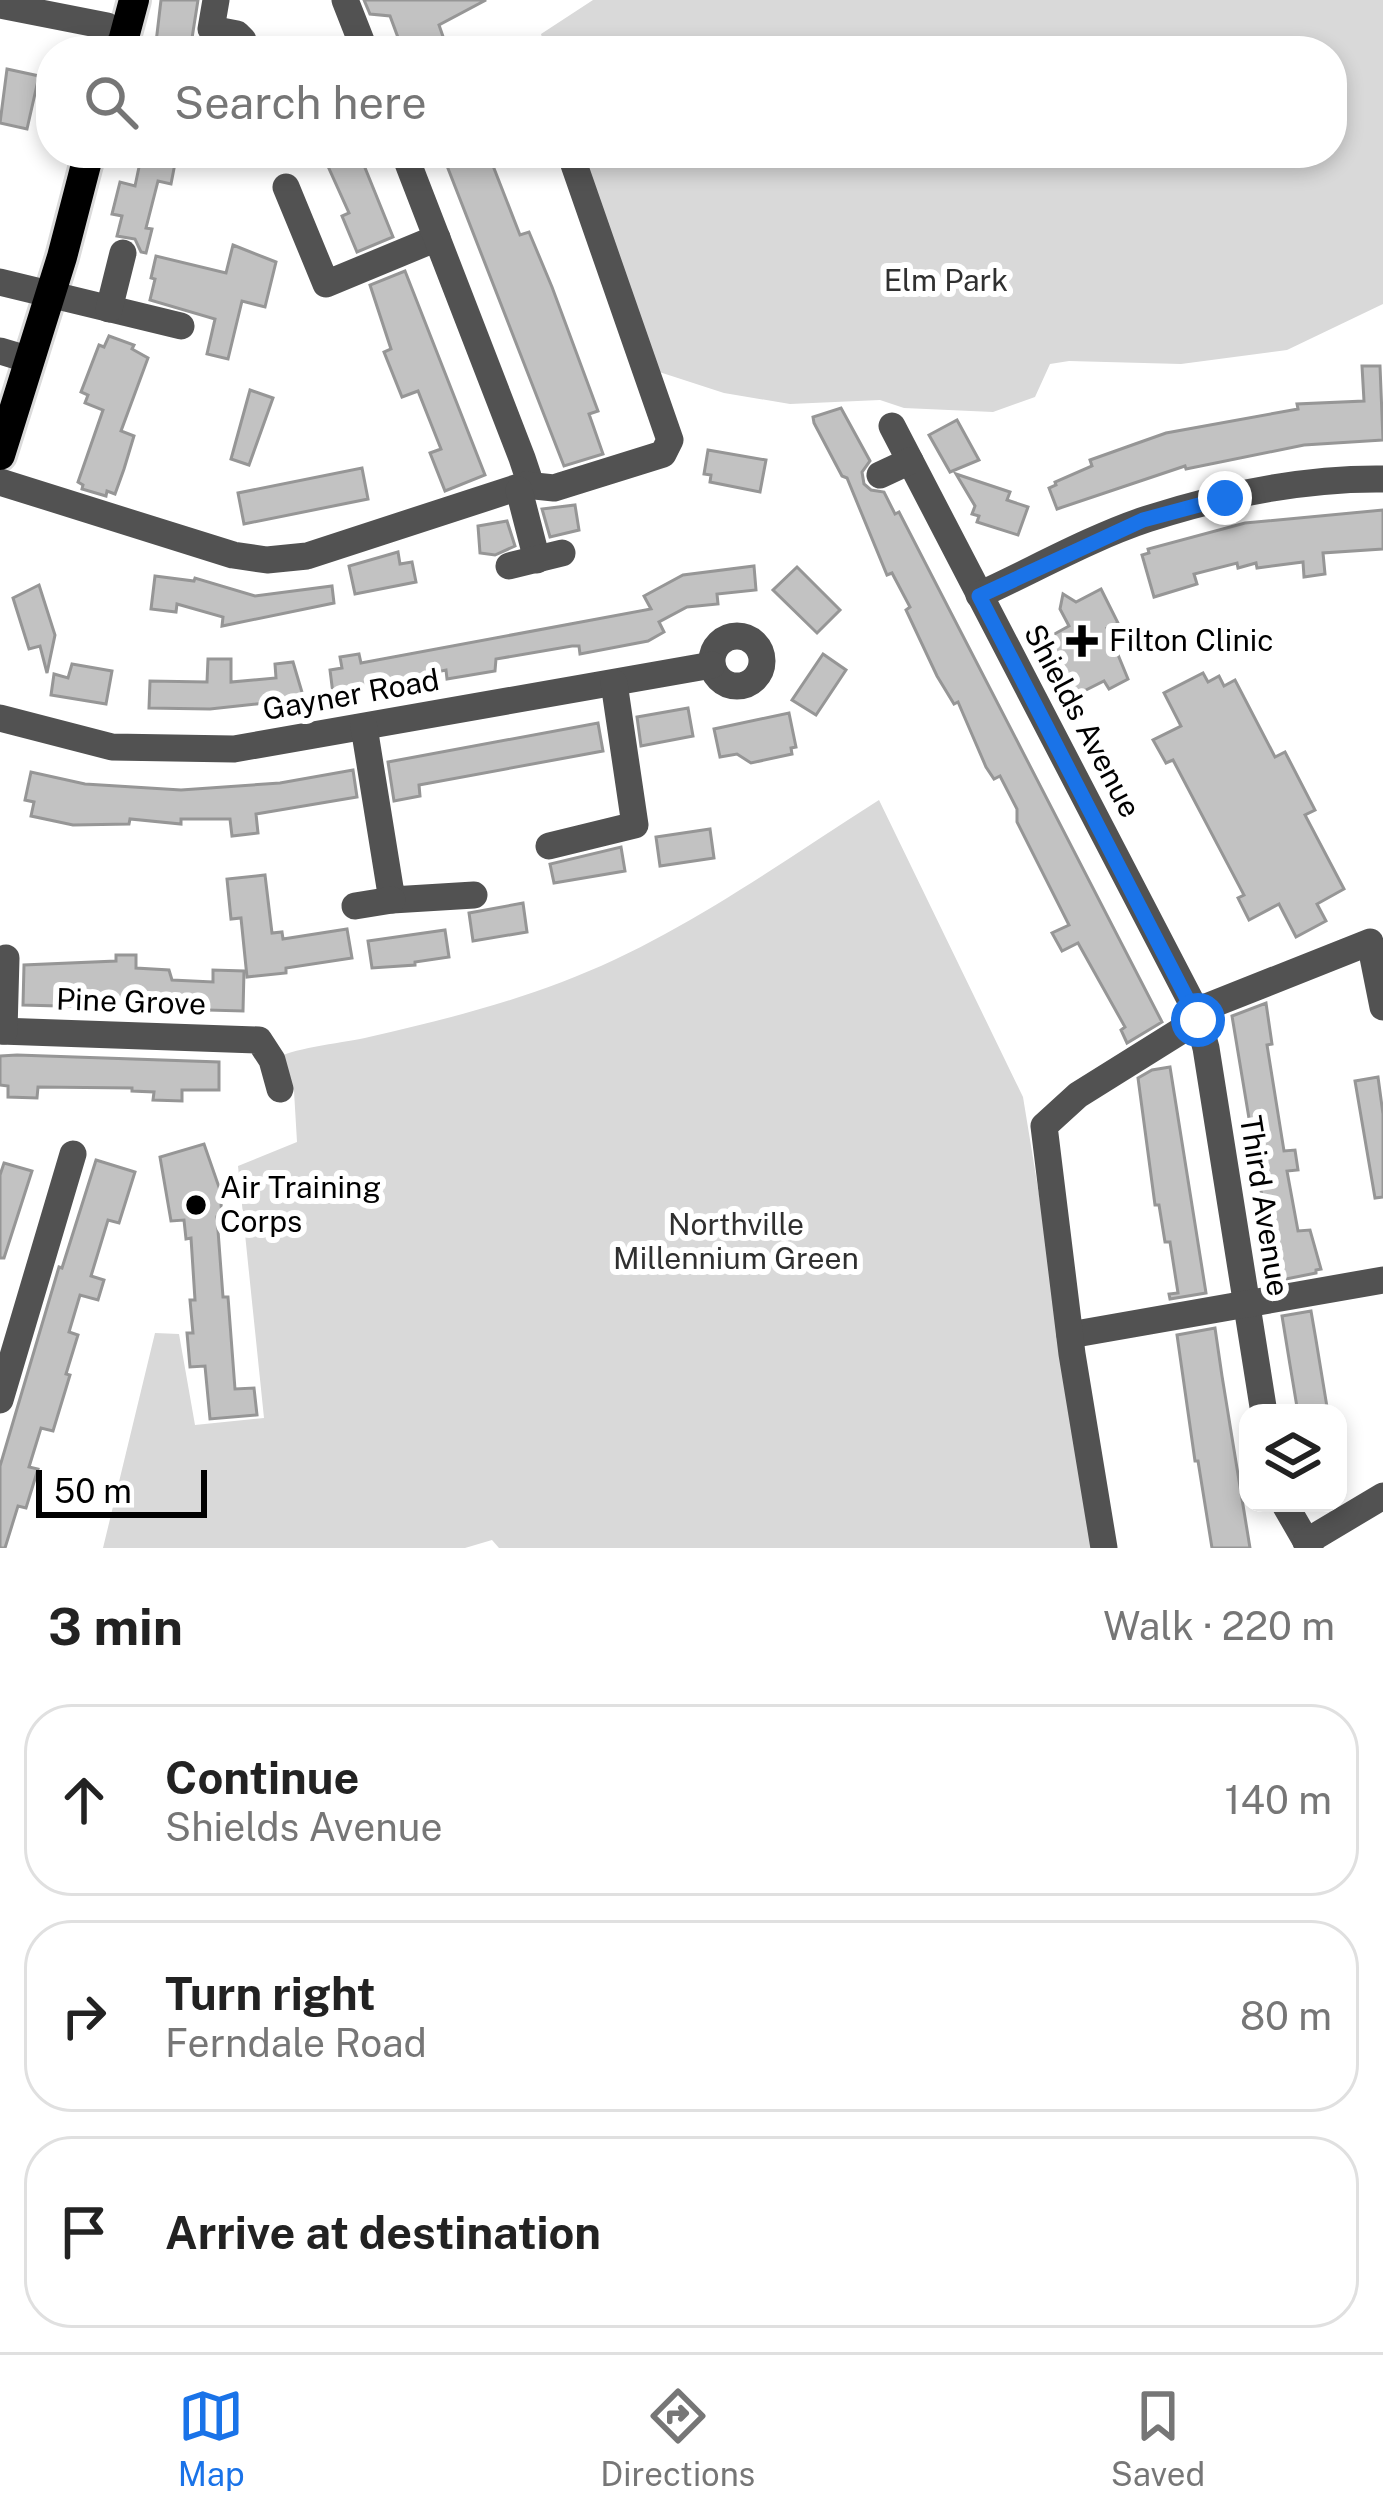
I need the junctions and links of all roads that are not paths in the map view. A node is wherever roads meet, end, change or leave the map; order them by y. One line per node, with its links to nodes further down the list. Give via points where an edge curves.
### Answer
1 (134, 0): 6 (main road)
2 (216, 0): 7 (street, via 211,29)
3 (344, 0): 8 (street)
4 (0, 5): 5 (street)
5 (111, 32)
6 (124, 36)
7 (239, 36)
8 (358, 36)
9 (84, 168): 16 (main road)
10 (410, 168): 13 (street)
11 (575, 168): 28 (street, via 670,440 663,454 554,488)
12 (286, 187): 13 (street, via 326,284)
13 (437, 238): 28 (street, via 522,458)
14 (123, 253): 17 (street)
15 (0, 282): 16 (street)
16 (50, 295): 17 (street); 20 (main road)
17 (109, 309): 18 (street)
18 (181, 326)
19 (0, 351): 20 (street)
20 (30, 360): 21 (main road)
21 (7, 412): 23 (main road)
22 (892, 426): 24 (street, Shields Avenue)
23 (0, 455)
24 (910, 461): 25 (street); 30 (street, Shields Avenue)
25 (880, 475)
26 (1383, 479): 30 (street, via 1225,498 1143,520)
27 (13, 486): 28 (street, via 267,560 307,556)
28 (522, 488): 29 (street)
29 (536, 560)
30 (979, 596): 42 (street, Shields Avenue)
31 (712, 665): 32 (street, Gayner Road)
32 (614, 683): 34 (street, Gayner Road); 35 (street, via 635,825)
33 (0, 718): 34 (street, Gayner Road, via 112,747 235,749)
34 (364, 727): 37 (street)
35 (549, 846)
36 (474, 895): 37 (street)
37 (392, 900): 38 (street)
38 (355, 906)
39 (1377, 941): 41 (street); 42 (street)
40 (6, 958): 43 (street)
41 (1383, 1006)
42 (1197, 1016): 47 (street, Third Avenue); 48 (street, via 1044,1126)
43 (2, 1031): 44 (street, Pine Grove, via 260,1040)
44 (280, 1089)
45 (73, 1154): 49 (street)
46 (1383, 1280): 47 (street)
47 (1247, 1306): 48 (street); 50 (street, Third Avenue)
48 (1070, 1335): 54 (street)
49 (0, 1400)
50 (1263, 1404)
51 (1383, 1496): 53 (street)
52 (1289, 1512): 53 (street)
53 (1308, 1545)
54 (1104, 1548)

